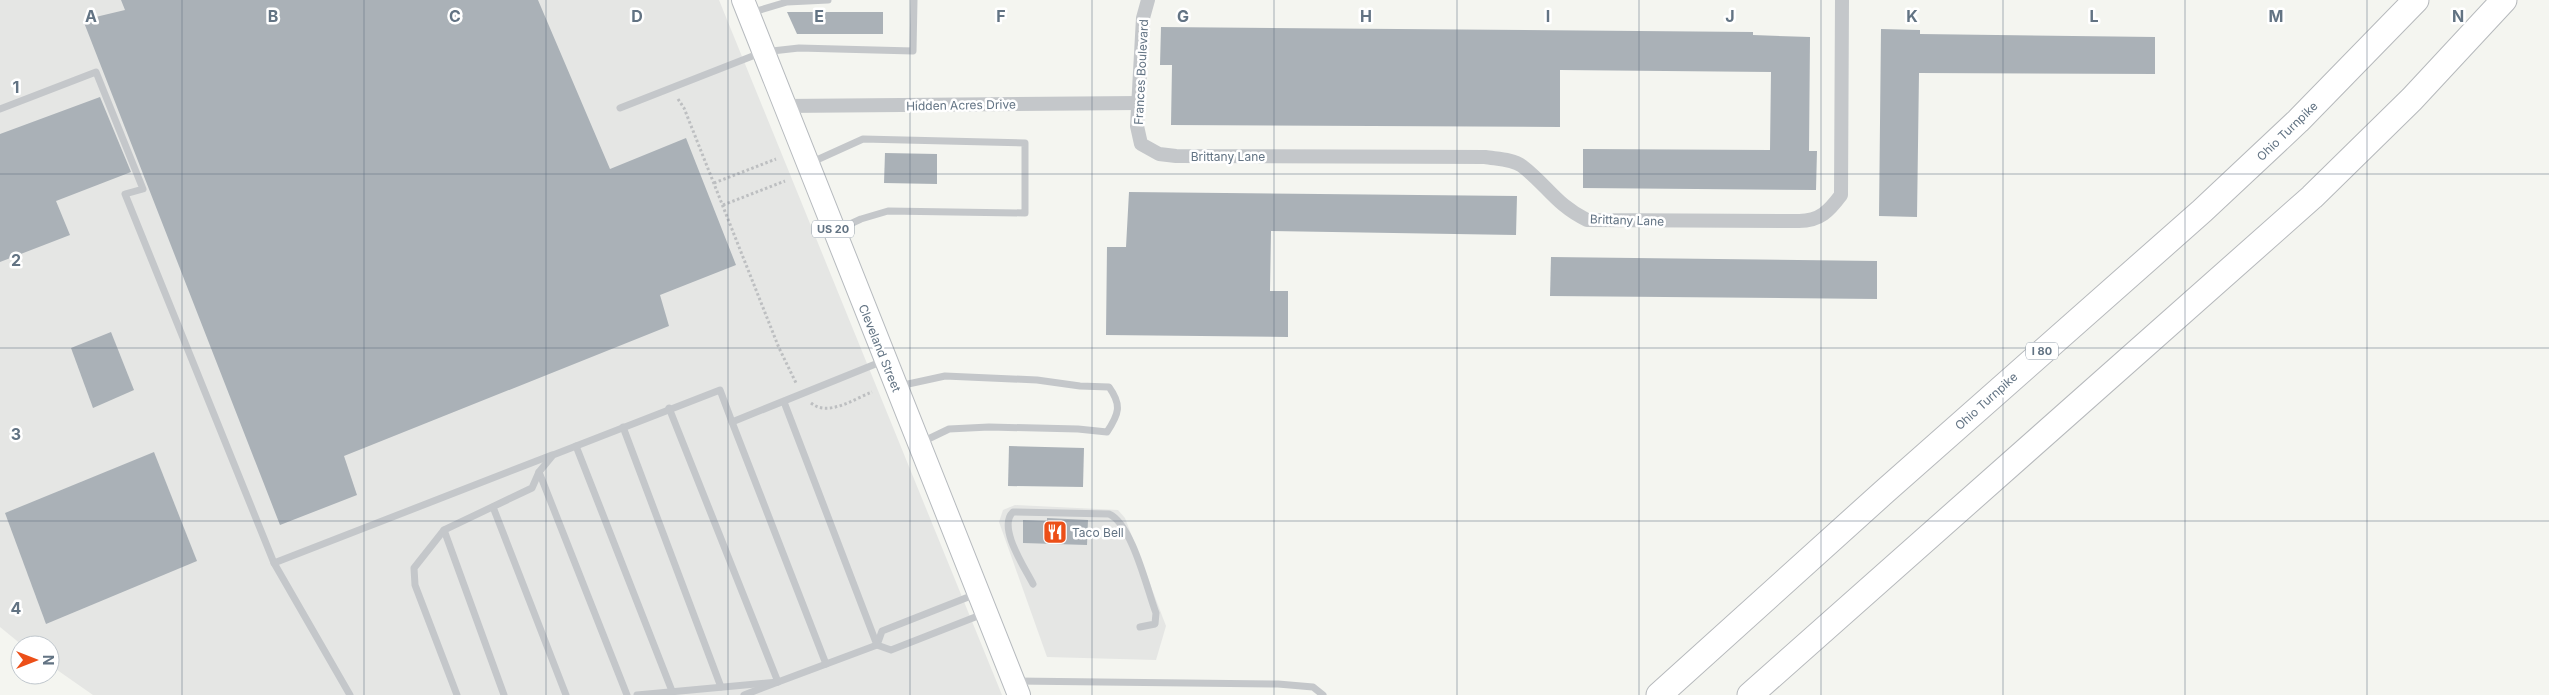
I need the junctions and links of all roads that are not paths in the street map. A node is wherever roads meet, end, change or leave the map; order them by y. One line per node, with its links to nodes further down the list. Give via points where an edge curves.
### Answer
1 (828, 0): 7 (lane)
2 (914, 0): 8 (lane, via 913,50 799,48)
3 (1148, 0): 9 (street, Frances Boulevard, via 1143,18)
4 (1842, 0): 13 (street, Brittany Lane, via 1841,195 1830,209 1812,222 1587,220 1570,212 1521,165 1485,157 1176,156 1158,154)
5 (2416, 0): 46 (highway, Ohio Turnpike / I 80, via 2298,121 2202,211)
6 (2504, 0): 47 (highway, via 2412,99 2312,197)
7 (745, 7): 8 (main road, Cleveland Street / US 20)
8 (763, 52): 10 (main road, Cleveland Street / US 20); 11 (lane)
9 (1138, 103): 10 (street, Hidden Acres Drive); 13 (street, Frances Boulevard, via 1137,126)
10 (784, 106): 14 (main road, Cleveland Street / US 20)
11 (620, 108)
12 (0, 109): 28 (lane, via 96,72 143,189 125,194)
13 (1141, 144)
14 (807, 164): 15 (main road, Cleveland Street / US 20); 15 (lane, via 863,139 1025,144 1025,213 888,211)
15 (834, 231): 16 (main road, Cleveland Street / US 20)
16 (885, 360): 17 (main road, Cleveland Street / US 20); 18 (lane)
17 (896, 387): 22 (main road, Cleveland Street / US 20); 22 (lane, via 945,376 1037,380 1109,387 1116,397 1118,416 1107,432 989,427 949,429)
18 (784, 402): 20 (lane); 32 (lane)
19 (669, 408): 20 (lane, via 720,390); 21 (lane); 34 (lane)
20 (732, 422): 33 (lane)
21 (623, 427): 23 (lane); 35 (lane)
22 (919, 444): 30 (main road, Cleveland Street / US 20)
23 (576, 446): 24 (lane); 37 (lane)
24 (553, 455): 25 (lane); 28 (lane)
25 (539, 472): 26 (lane, via 532,488); 42 (lane)
26 (493, 506): 27 (lane); 41 (lane)
27 (444, 530): 39 (lane, via 414,568 415,585); 40 (lane)
28 (274, 563): 38 (lane)
29 (1033, 584): 31 (lane, via 1009,536 1008,521 1013,512 1109,514 1125,529 1156,613 1152,627)
30 (982, 603): 32 (lane, via 891,650); 32 (lane, via 882,632); 36 (main road, Cleveland Street / US 20)
31 (1140, 627)
32 (877, 645): 33 (lane)
33 (826, 664): 34 (lane)
34 (778, 682): 35 (lane); 44 (lane)
35 (721, 686): 37 (lane)
36 (1016, 688): 45 (lane, via 1278,684 1313,687)
37 (672, 691): 43 (lane)
38 (350, 695)
39 (458, 695)
40 (504, 695)
41 (566, 695)
42 (627, 695)
43 (638, 695)
44 (744, 695)
45 (1323, 695)
46 (1659, 695)
47 (1750, 695)

